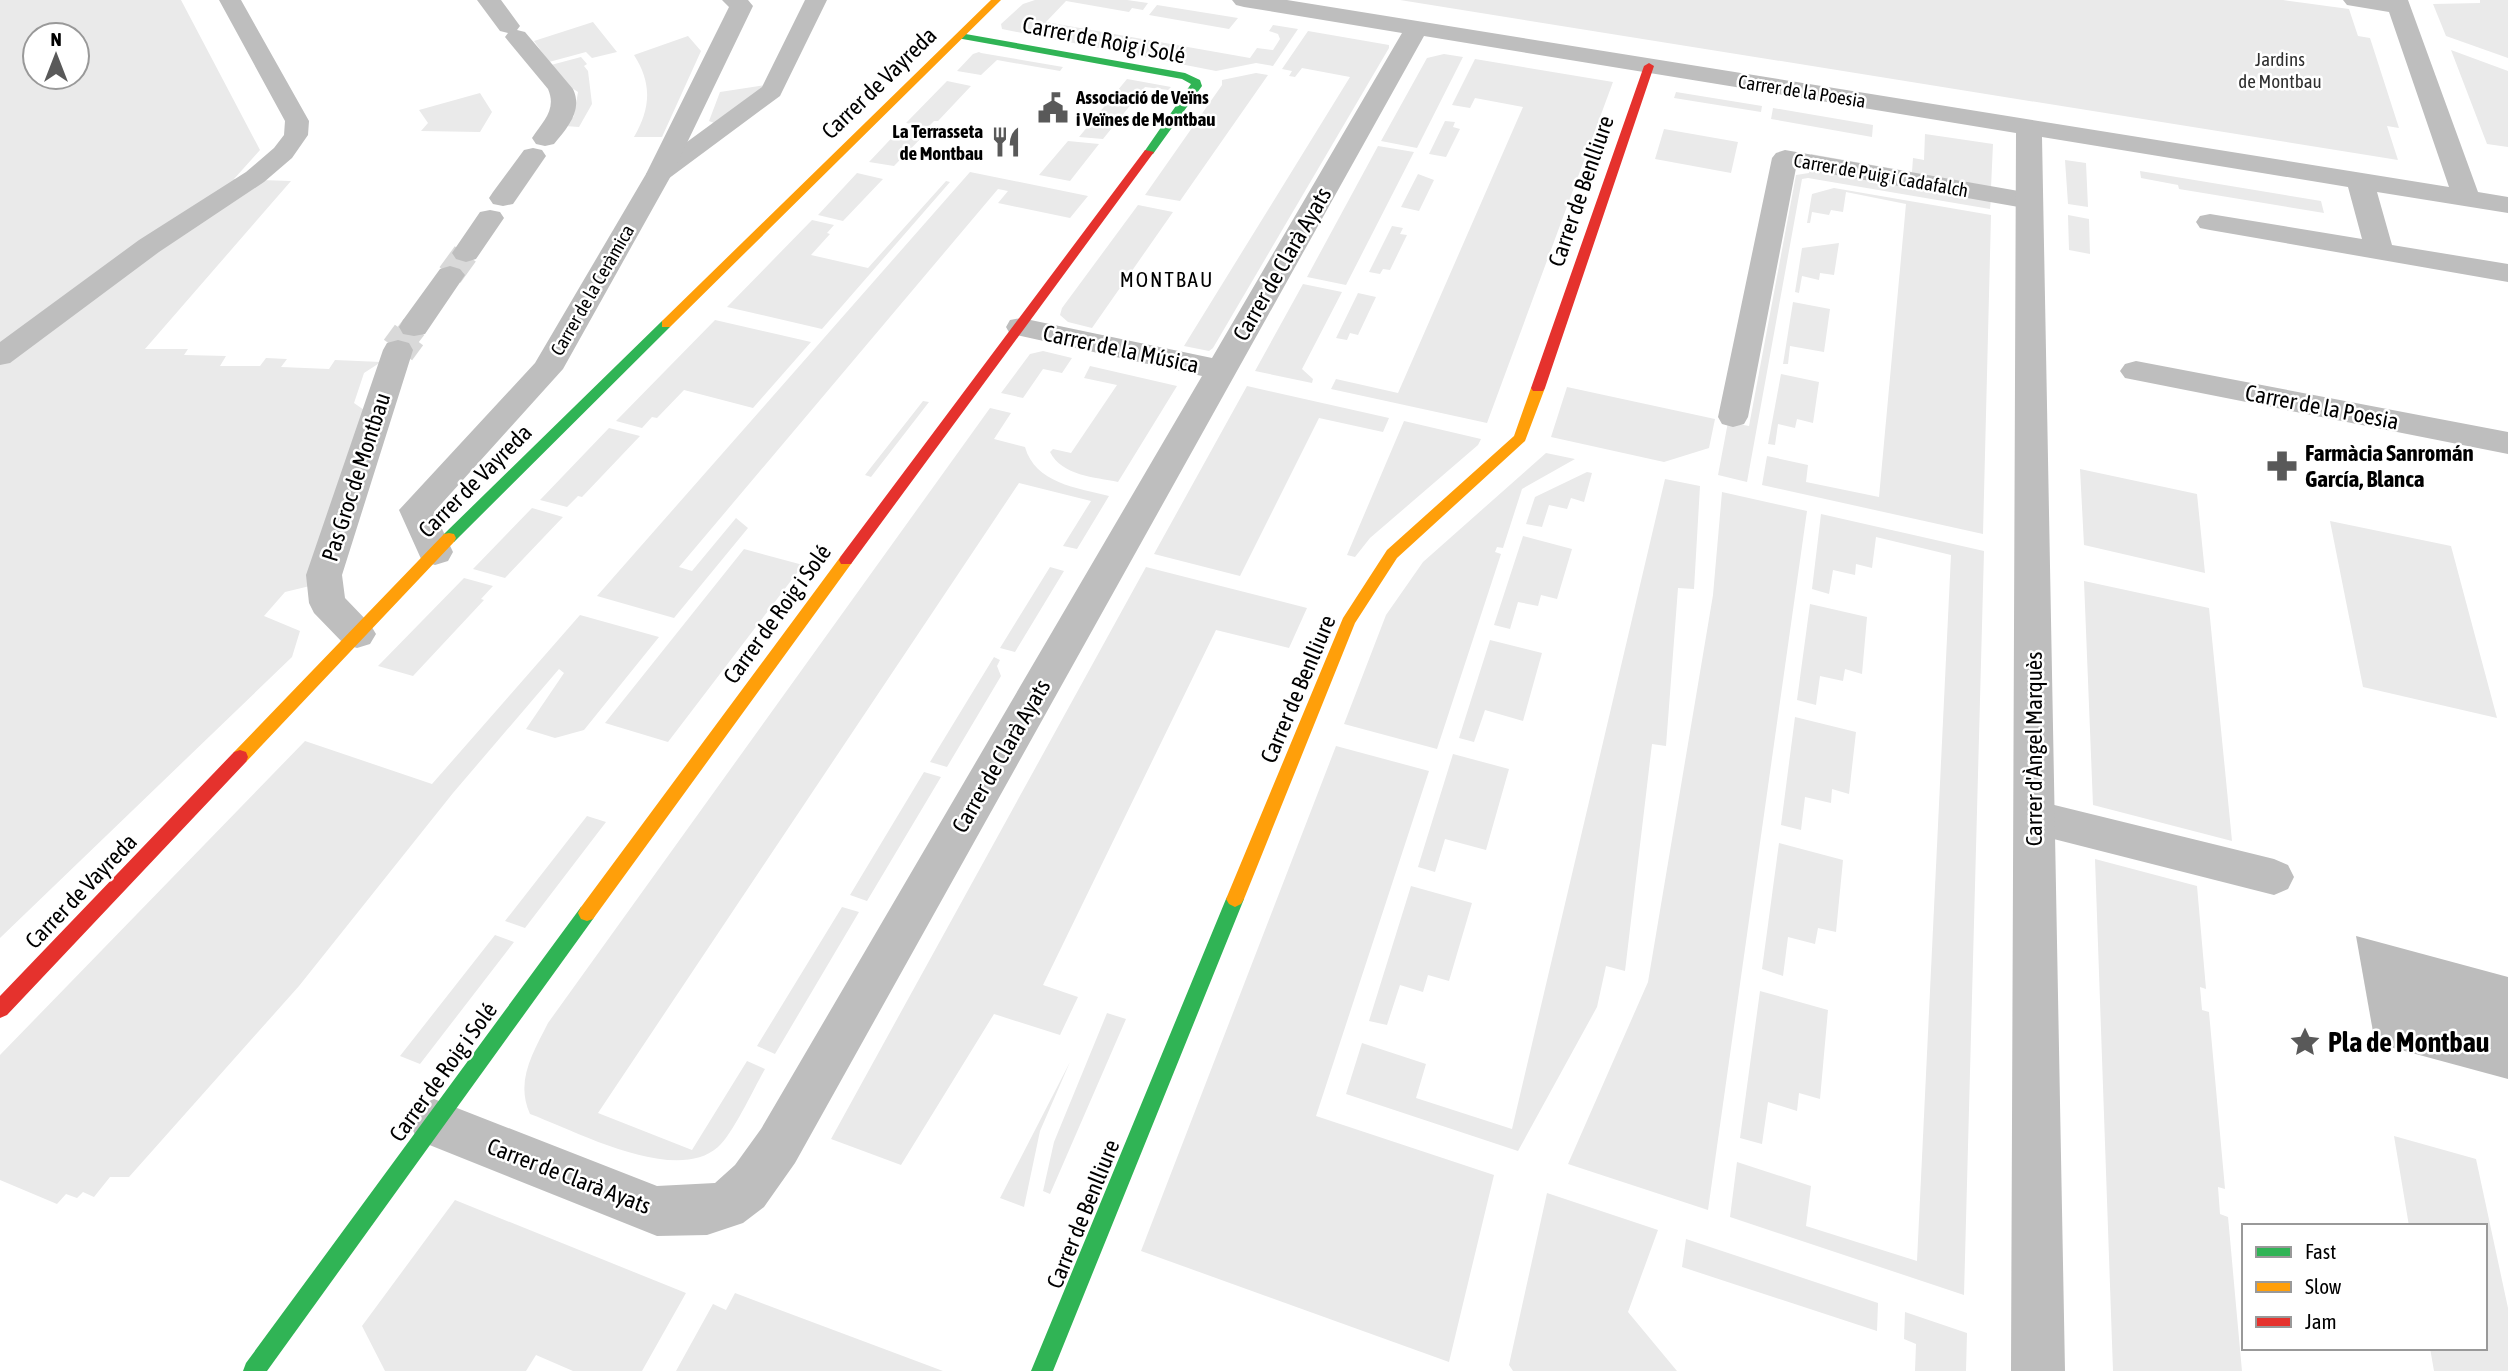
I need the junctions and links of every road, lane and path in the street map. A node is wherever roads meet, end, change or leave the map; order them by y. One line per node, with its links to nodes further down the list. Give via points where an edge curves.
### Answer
1 (230, 0): 22 (lane, via 298,121 296,135 256,177 149,246)
2 (489, 0): 28 (street, Pas Groc de Montbau, via 562,90 566,102 561,116 406,339 324,575 327,603)
3 (734, 0): 13 (street, Carrer de la Ceràmica, via 741,6)
4 (816, 0): 13 (lane, via 772,91)
5 (996, 0): 10 (street, Carrer de Vayreda)
6 (1244, 0): 9 (street, Carrer de la Poesia)
7 (2355, 0): 8 (street)
8 (2397, 4): 15 (street)
9 (1417, 28): 11 (street, Carrer de la Poesia); 23 (street, Carrer de Clarà Ayats)
10 (960, 36): 21 (street, Carrer de Roig i Solé, via 1185,76 1196,82 1195,90); 27 (street, Carrer de Vayreda)
11 (1649, 66): 12 (street, Carrer de la Poesia); 34 (street, Carrer de Benlliure, via 1520,438 1392,554 1348,622)
12 (2029, 128): 14 (street, Carrer de la Poesia); 16 (street, Carrer d'Àngel Marquès)
13 (659, 174): 27 (street, Carrer de la Ceràmica, via 547,369 416,510)
14 (2360, 181): 15 (street, Carrer de la Poesia); 19 (street)
15 (2467, 199): 17 (street, Carrer de la Poesia)
16 (2030, 201): 25 (lane, Carrer de Puig i Cadafalch, via 1785,158); 29 (street, Carrer d'Àngel Marquès)
17 (2508, 205)
18 (2210, 222): 19 (street)
19 (2380, 251): 20 (street)
20 (2508, 273)
21 (1021, 327): 23 (street, Carrer de la Música); 32 (street, Carrer de Roig i Solé, via 791,632)
22 (0, 356)
23 (1221, 370): 32 (street, Carrer de Clarà Ayats, via 778,1146 732,1203 696,1211 657,1211)
24 (2136, 371): 26 (street, Carrer de la Poesia)
25 (1733, 417)
26 (2508, 443)
27 (435, 552): 28 (street, Carrer de Vayreda)
28 (357, 634): 31 (street, Carrer de Vayreda)
29 (2034, 817): 30 (lane); 35 (street, Carrer d'Àngel Marquès)
30 (2274, 877)
31 (0, 1009)
32 (434, 1123): 33 (street, Carrer de Roig i Solé)
33 (254, 1371)
34 (1042, 1371)
35 (2038, 1371)

